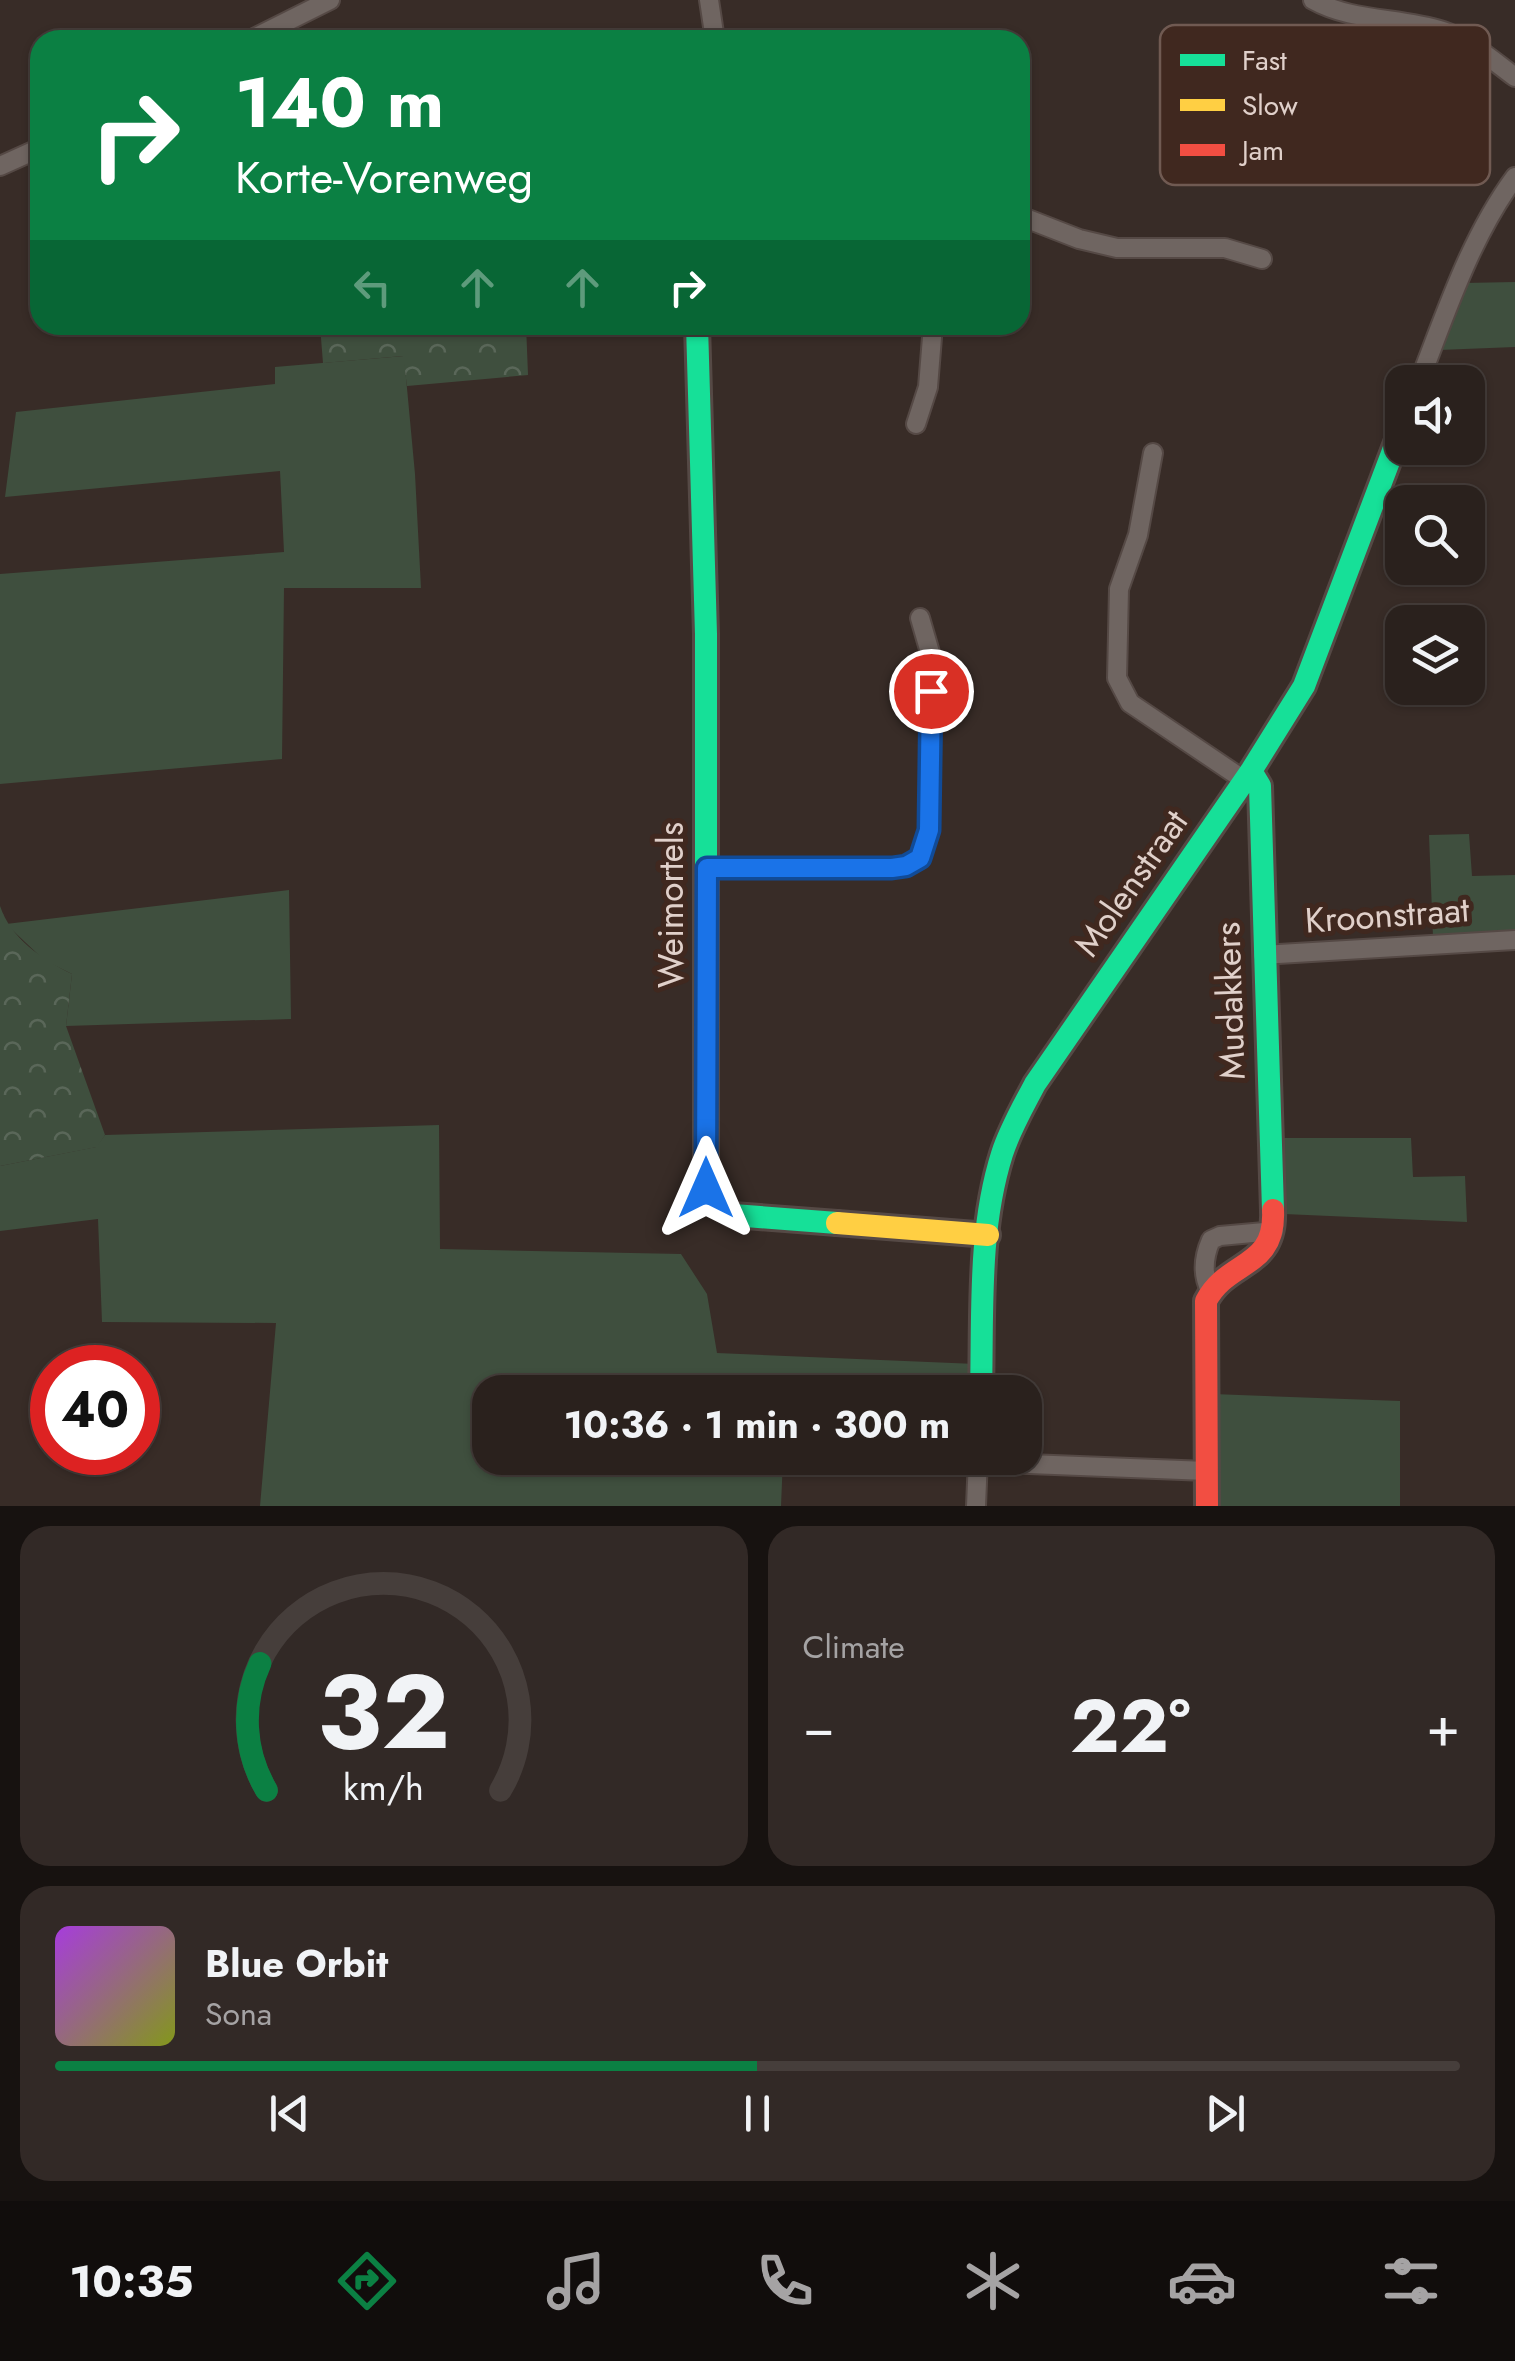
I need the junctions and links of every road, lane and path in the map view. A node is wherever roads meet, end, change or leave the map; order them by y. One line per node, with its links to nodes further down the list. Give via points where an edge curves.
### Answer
1 (330, 0): 5 (street)
2 (709, 0): 6 (street)
3 (1313, 0): 4 (street)
4 (1413, 25)
5 (270, 30)
6 (714, 30)
7 (1490, 60): 8 (street)
8 (1515, 78)
9 (30, 152): 10 (street)
10 (0, 166)
11 (1515, 177): 16 (street, via 1483,229)
12 (1030, 220): 13 (street, via 1117,248 1225,248)
13 (1262, 259)
14 (697, 335): 22 (street, Weimortels)
15 (932, 335): 17 (street, via 928,387)
16 (1425, 365)
17 (916, 424)
18 (1153, 454): 21 (street, via 1138,535 1119,588 1119,687 1130,703)
19 (1388, 465): 21 (street, Molenstraat, via 1316,660)
20 (920, 618): 22 (street, via 931,656 929,830 920,858 892,868)
21 (1248, 776): 24 (street, Mudakkers, via 1260,786); 26 (street, Molenstraat, via 1035,1084 1002,1154)
22 (707, 868): 26 (street, Weimortels, via 710,1201 746,1217)
23 (1515, 940): 24 (street, Kroonstraat)
24 (1262, 955): 25 (street, Mudakkers)
25 (1274, 1232): 27 (street, via 1258,1259); 27 (street, via 1211,1240 1204,1280)
26 (988, 1235): 28 (street, Molenstraat)
27 (1210, 1290): 30 (street)
28 (982, 1375)
29 (1042, 1463): 30 (street)
30 (1207, 1471): 33 (street)
31 (977, 1475): 32 (street)
32 (976, 1506)
33 (1207, 1506)

